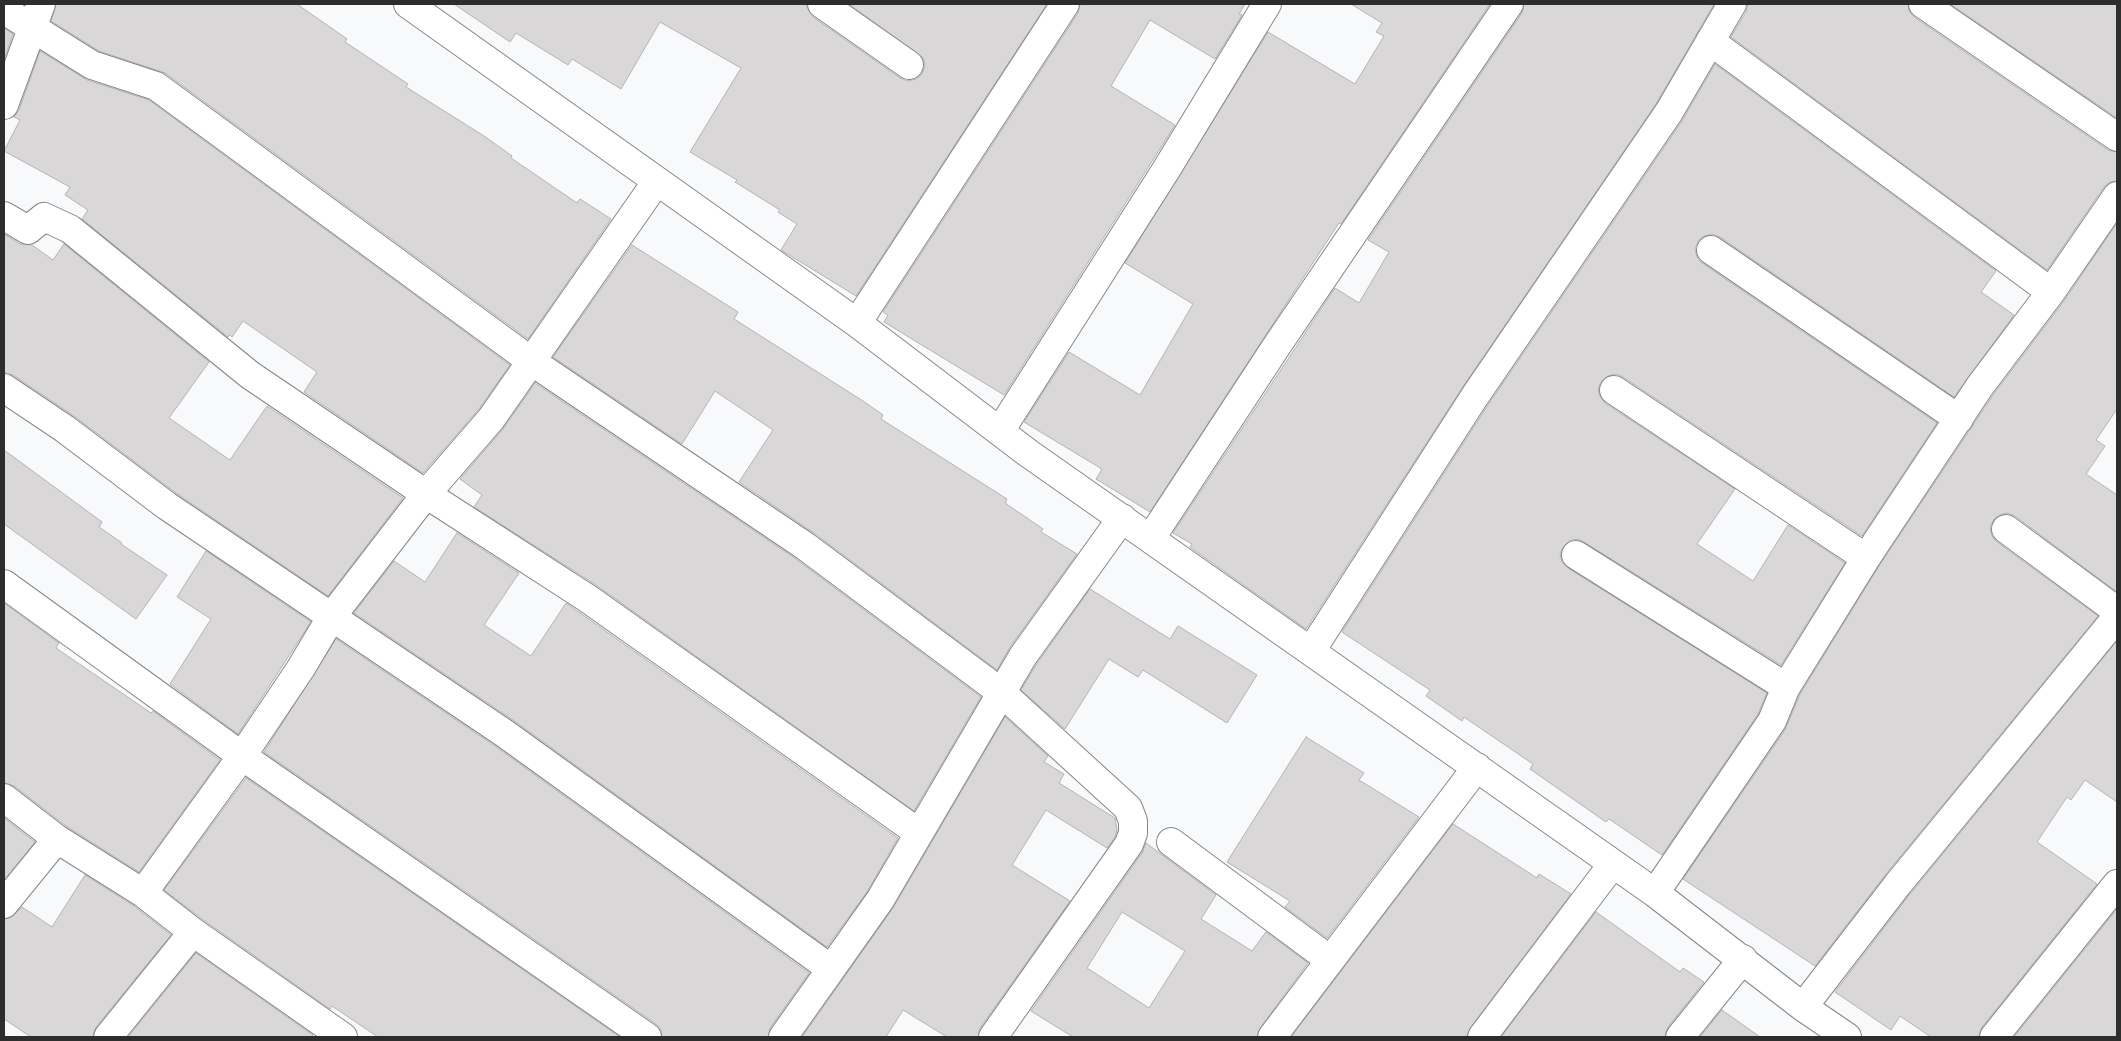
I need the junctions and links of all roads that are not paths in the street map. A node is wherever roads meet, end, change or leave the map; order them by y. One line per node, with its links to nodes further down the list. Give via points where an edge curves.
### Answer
1 (41, 4): 10 (street)
2 (408, 4): 15 (street)
3 (822, 4): 12 (street)
4 (1065, 4): 20 (street)
5 (1267, 4): 25 (street)
6 (1509, 4): 29 (street, via 1278,344)
7 (1732, 4): 11 (street)
8 (1923, 4): 14 (street)
9 (4, 10): 10 (street)
10 (31, 29): 13 (street); 21 (street, via 92,65 156,86)
11 (1710, 41): 19 (street); 36 (street, via 1669,112 1475,396)
12 (909, 65)
13 (4, 106)
14 (2117, 136)
15 (657, 181): 20 (street); 21 (street)
16 (2117, 196): 19 (street)
17 (4, 216): 26 (street, via 28,230 44,217 70,229 250,375)
18 (1711, 250): 24 (street)
19 (2051, 292): 24 (street)
20 (857, 323): 25 (street)
21 (531, 361): 26 (street, via 491,419); 38 (street, via 805,546)
22 (4, 388): 34 (street, via 65,429 167,506)
23 (1614, 390): 31 (street)
24 (1959, 419): 31 (street)
25 (1000, 431): 27 (street)
26 (426, 494): 34 (street); 42 (street, via 587,598)
27 (1122, 518): 29 (street); 38 (street, via 1024,656)
28 (2006, 529): 33 (street)
29 (1151, 538): 36 (street)
30 (1576, 555): 37 (street)
31 (1866, 558): 37 (street)
32 (4, 584): 39 (street)
33 (2117, 612)
34 (332, 616): 39 (street); 53 (street, via 504,734)
35 (2117, 617): 54 (street, via 1898,884)
36 (1312, 651): 40 (street)
37 (1786, 687): 48 (street, via 1772,721)
38 (1002, 693): 42 (street); 59 (street, via 1128,808 1133,833 1130,844)
39 (242, 756): 47 (street); 57 (street)
40 (1477, 767): 45 (street); 51 (street)
41 (4, 798): 43 (street)
42 (919, 834): 53 (street, via 880,900)
43 (57, 839): 47 (street); 49 (street)
44 (1170, 842): 51 (street)
45 (1612, 865): 48 (street); 61 (street)
46 (2117, 884): 64 (street)
47 (144, 893): 50 (street)
48 (1655, 893): 52 (street)
49 (4, 904)
50 (194, 932): 55 (street); 56 (street)
51 (1330, 960): 60 (street)
52 (1743, 960): 54 (street); 62 (street)
53 (831, 969): 58 (street)
54 (1803, 1007): 63 (street)
55 (331, 1034)
56 (108, 1037)
57 (647, 1037)
58 (782, 1037)
59 (993, 1037)
60 (1272, 1037)
61 (1482, 1037)
62 (1680, 1037)
63 (1847, 1037)
64 (1994, 1037)

